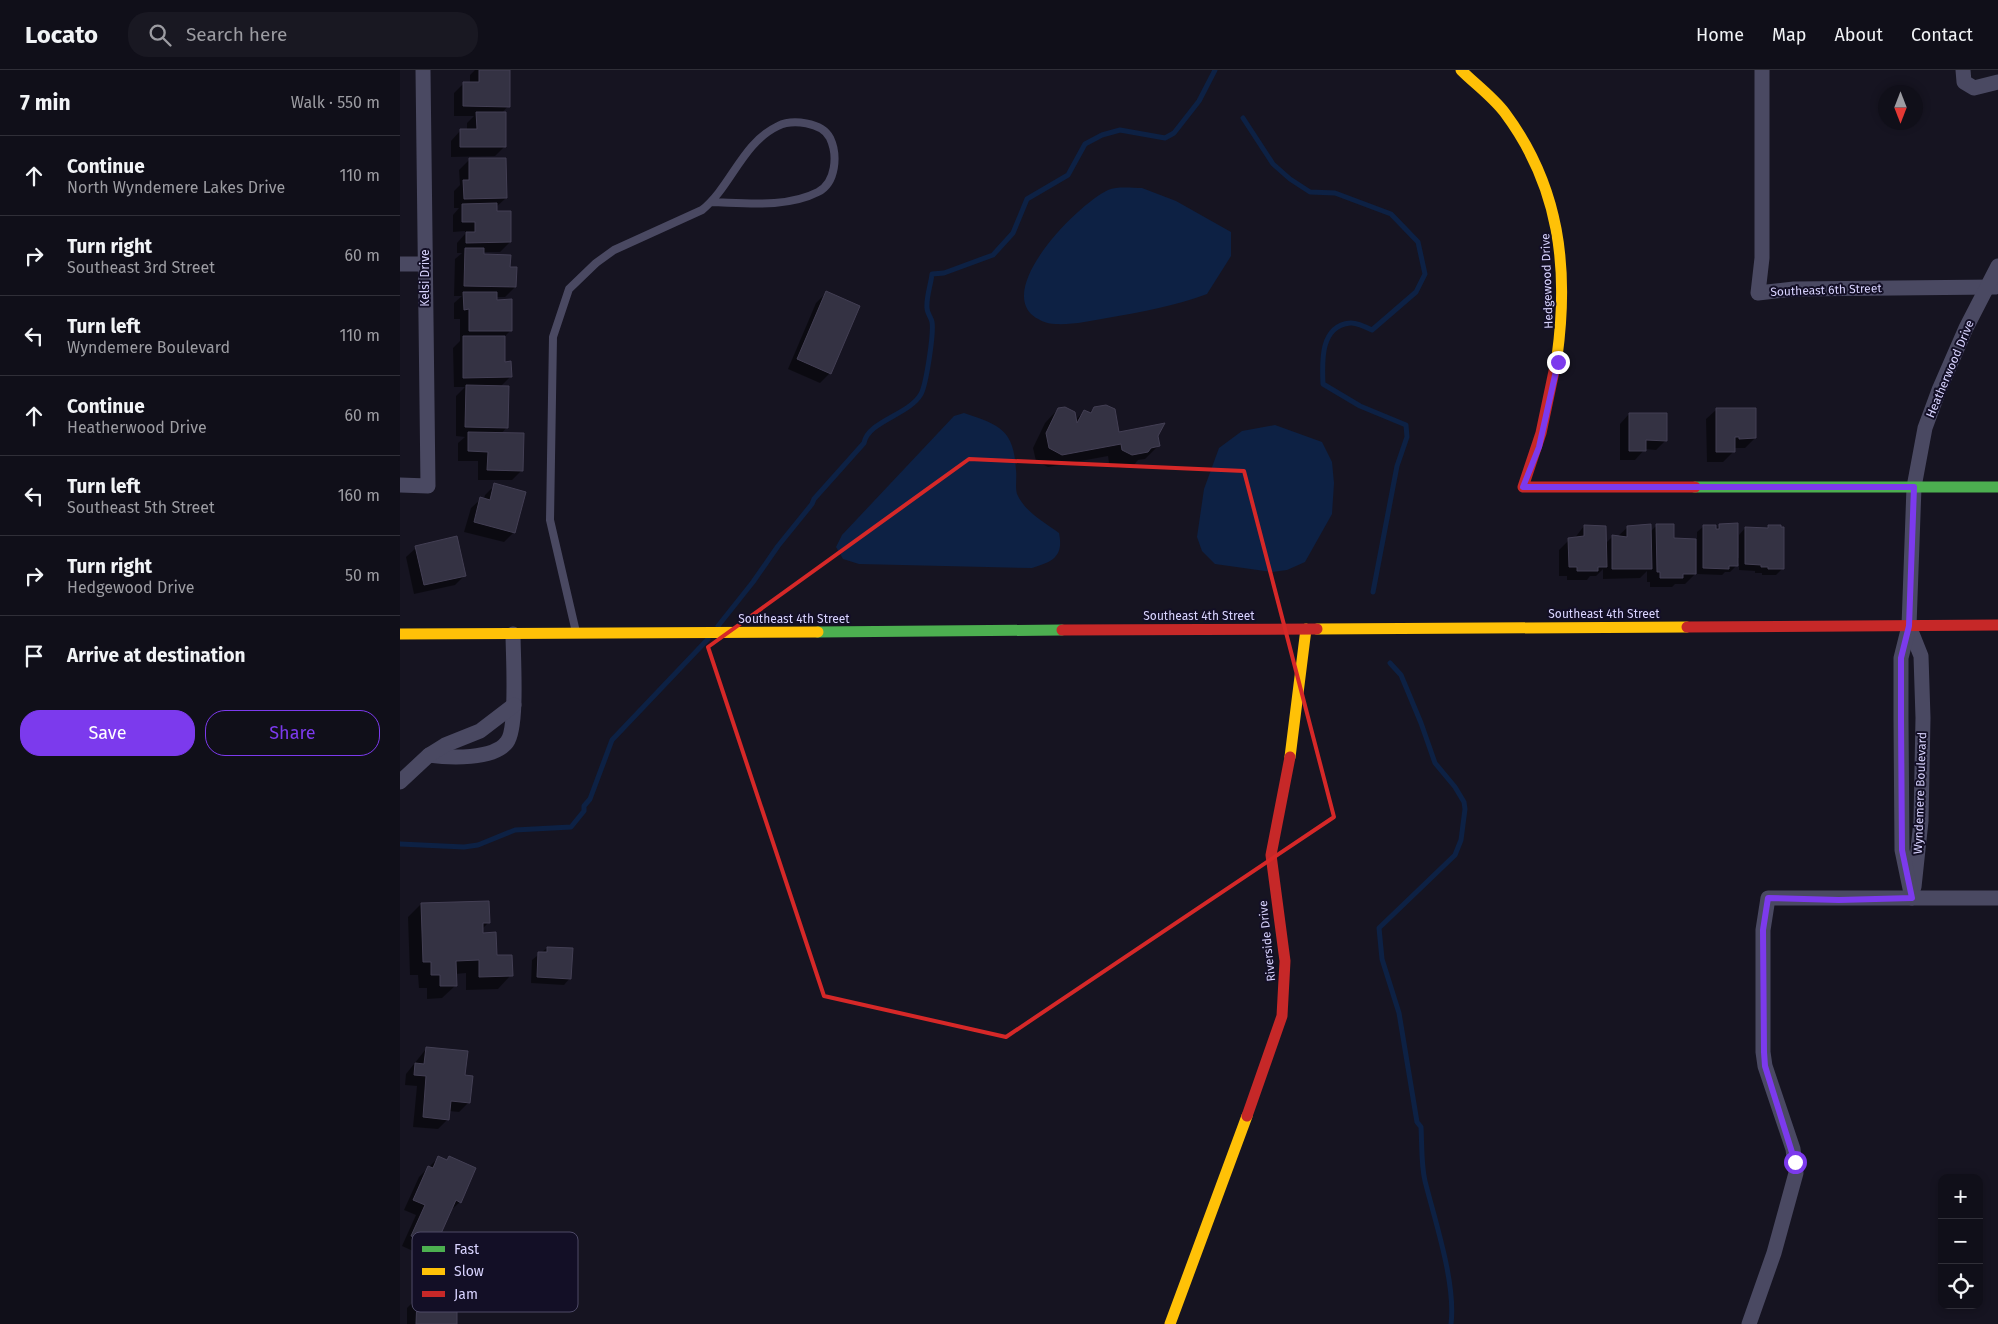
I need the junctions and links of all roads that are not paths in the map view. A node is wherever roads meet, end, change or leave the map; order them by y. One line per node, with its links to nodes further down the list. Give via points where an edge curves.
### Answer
1 (424, 70): 9 (street, Kelsi Drive)
2 (1461, 70): 5 (street, Hedgewood Drive)
3 (1762, 70): 11 (street, Southeast 6th Street, via 1762,258 1758,293 1794,289)
4 (1963, 70): 6 (street, via 1964,82 1974,88)
5 (1476, 75): 13 (street, Hedgewood Drive, via 1524,139 1545,181 1560,236 1563,302 1559,352 1539,447 1523,487)
6 (1998, 82)
7 (712, 202): 7 (lane, via 763,135 780,125 801,122 823,130 830,138 834,173 818,192 783,202); 20 (lane, via 702,210 614,250 596,263 569,289 556,329 550,520)
8 (400, 264): 9 (street)
9 (425, 264): 12 (street, Kelsi Drive, via 428,486)
10 (1998, 266): 11 (street, Heatherwood Drive)
11 (1993, 286): 13 (street, Heatherwood Drive, via 1966,328 1939,390 1925,428)
12 (400, 485)
13 (1914, 487): 14 (street); 15 (street, Heatherwood Drive)
14 (1998, 487)
15 (1909, 626): 16 (street, Southeast 4th Street); 17 (street, Southeast 4th Street); 24 (street, Wyndemere Boulevard, via 1901,658 1901,822 1902,850); 24 (street, Wyndemere Boulevard, via 1921,656 1923,718 1921,821)
16 (1998, 626)
17 (1306, 629): 20 (street, Southeast 4th Street); 26 (street, Riverside Drive, via 1292,747 1273,836 1272,856 1285,961 1282,1016)
18 (400, 634): 19 (street, Southeast 4th Street)
19 (513, 634): 20 (street, Southeast 4th Street); 21 (street)
20 (577, 634)
21 (514, 705): 22 (street, via 480,731); 22 (street, via 511,737 501,748 459,758)
22 (429, 755): 23 (street)
23 (400, 782)
24 (1912, 898): 25 (street); 27 (street, via 1768,898 1763,930 1765,1066 1793,1149 1796,1173 1774,1253)
25 (1998, 898)
26 (1170, 1324)
27 (1749, 1324)

